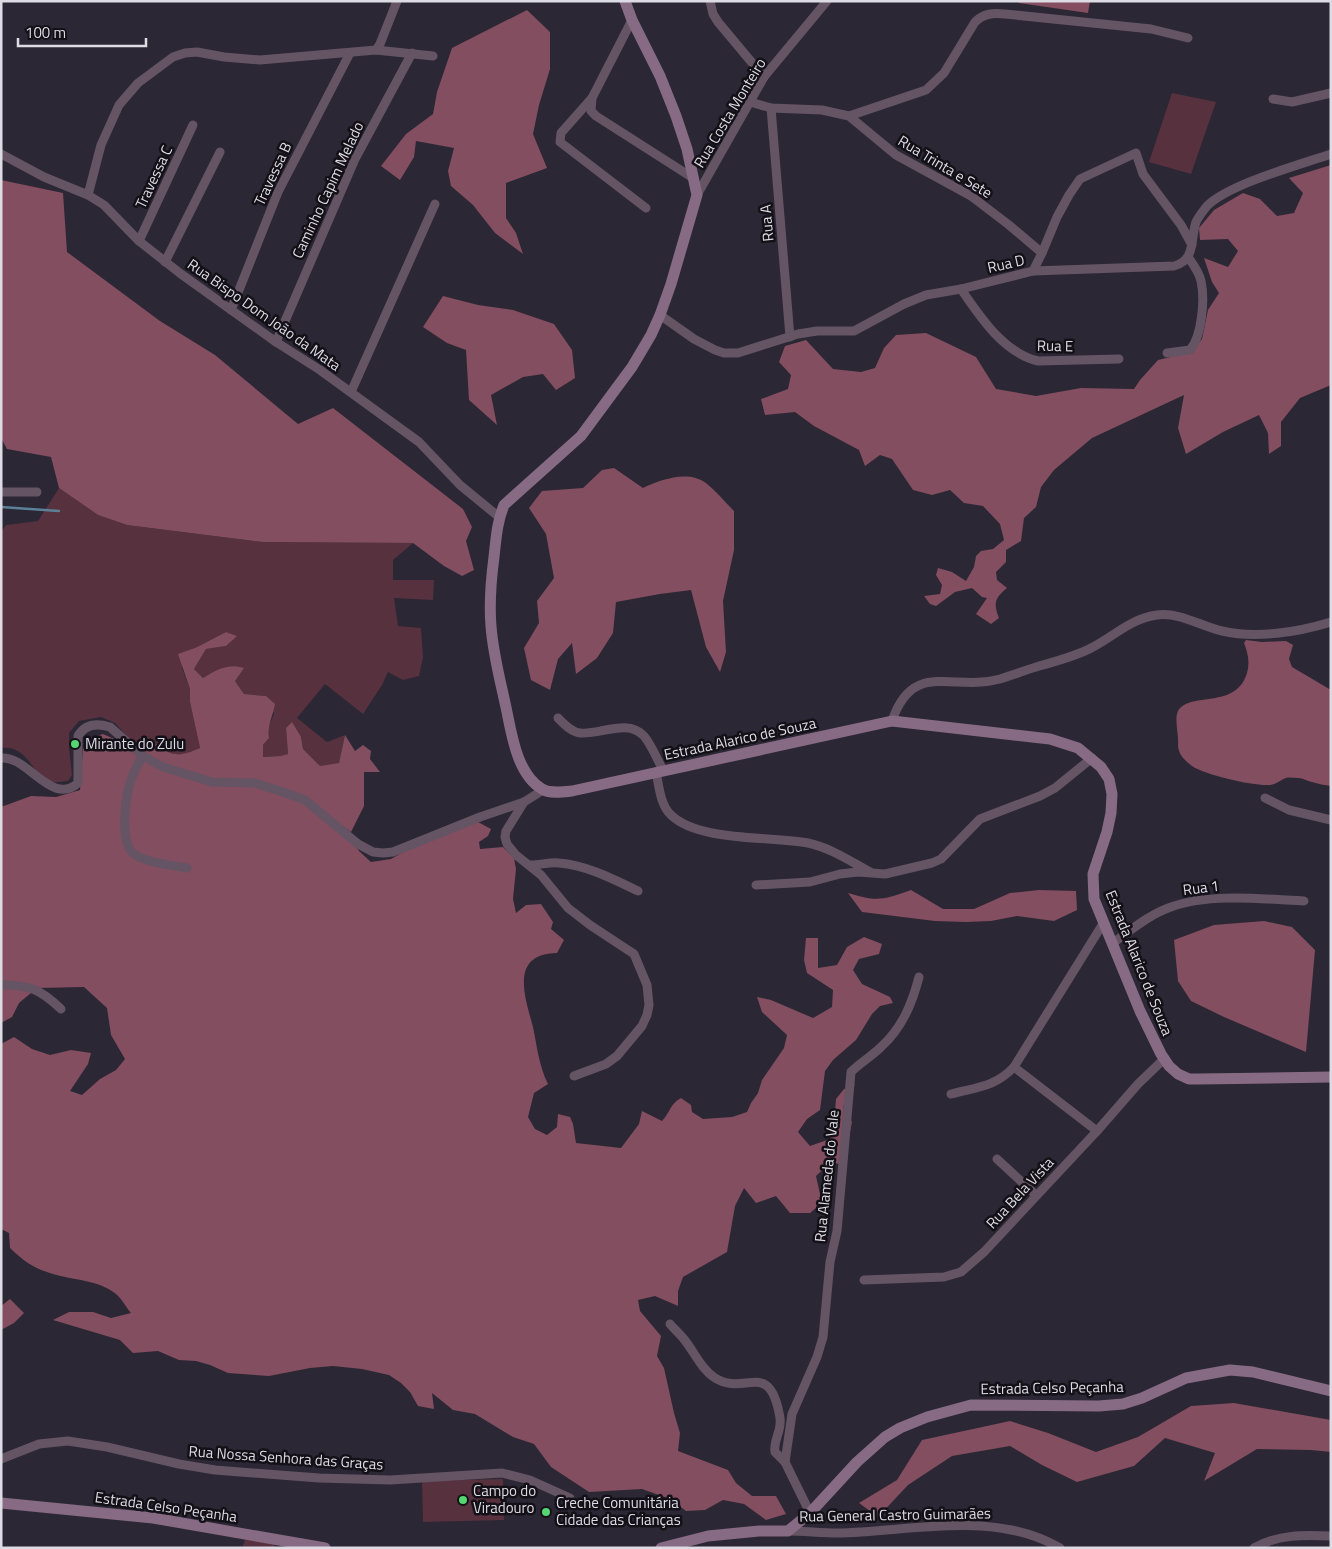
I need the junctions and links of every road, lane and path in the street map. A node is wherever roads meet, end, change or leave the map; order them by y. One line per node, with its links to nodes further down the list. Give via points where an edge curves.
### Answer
1 (397, 1): 7 (street)
2 (625, 1): 5 (main road)
3 (710, 1): 11 (street, via 718,22)
4 (827, 1): 11 (street, Rua Costa Monteiro)
5 (632, 20): 13 (street); 22 (main road, via 676,116)
6 (1188, 38): 17 (street, via 1151,29 987,14 980,17 944,73 926,90)
7 (376, 50): 8 (street); 9 (street)
8 (350, 53): 23 (street, via 260,60 198,52 172,57 138,83 119,104 101,145); 34 (street, Travessa B, via 278,192)
9 (412, 53): 10 (street); 37 (street, Caminho Capim Melado, via 355,159)
10 (433, 56)
11 (764, 77): 15 (street, Rua Costa Monteiro)
12 (1331, 93): 14 (street, via 1292,102)
13 (592, 98): 22 (street, via 591,111 596,116); 26 (street, via 561,133 560,142)
14 (1273, 99)
15 (750, 102): 16 (street, Rua Trinta e Sete); 24 (street, Rua Costa Monteiro)
16 (772, 108): 17 (street, Rua Trinta e Sete, via 815,109); 36 (street, Rua A)
17 (849, 116): 29 (street, Rua Trinta e Sete, via 896,155 977,201)
18 (193, 125): 27 (street, Travessa C)
19 (220, 152): 31 (street)
20 (1, 154): 23 (street, Rua Bispo Dom João da Mata)
21 (1331, 154): 28 (street, via 1224,195 1202,212 1196,222)
22 (693, 178): 24 (main road)
23 (88, 195): 27 (street, Rua Bispo Dom João da Mata, via 104,205)
24 (697, 195): 35 (main road)
25 (435, 204): 40 (street)
26 (646, 208)
27 (139, 241): 31 (street, Rua Bispo Dom João da Mata)
28 (1192, 244): 29 (street, via 1144,174 1136,153 1080,179); 30 (street)
29 (1042, 253): 32 (street)
30 (1188, 256): 32 (street, Rua D, via 1180,264 1167,267); 38 (street, via 1200,280 1202,296 1198,335 1190,350)
31 (166, 262): 34 (street, Rua Bispo Dom João da Mata)
32 (1033, 271): 33 (street, Rua D)
33 (961, 289): 36 (street, Rua D, via 926,295 854,331 817,331); 39 (street, Rua E, via 991,328 1018,354 1027,358 1038,361)
34 (231, 310): 37 (street, Rua Bispo Dom João da Mata)
35 (660, 315): 36 (street, Rua D, via 694,339 724,353 738,353); 43 (main road, via 632,367 581,436 509,500)
36 (790, 337)
37 (276, 342): 40 (street, Rua Bispo Dom João da Mata)
38 (1167, 353)
39 (1119, 359)
40 (351, 392): 43 (street, Rua Bispo Dom João da Mata, via 419,442 460,484)
41 (1, 492): 42 (street)
42 (37, 492)
43 (499, 517): 51 (main road, via 490,600 496,666 516,752 533,782)
44 (1331, 622): 46 (street, via 1271,634 1244,634 1222,631 1177,616 1147,617 1092,648 999,679 919,684 902,698)
45 (558, 718): 50 (street, via 580,733 635,730 648,742)
46 (892, 721): 49 (main road, Estrada Alarico de Souza, via 1050,739 1065,742); 50 (main road, Estrada Alarico de Souza)
47 (143, 756): 48 (street, via 110,727 95,724 78,736 78,783 70,788 52,787 16,760); 53 (street, via 171,770 204,780 255,783 305,800 358,844 373,852 393,852); 56 (street, via 132,776 128,793 125,828 128,846 140,858)
48 (1, 758)
49 (1092, 758): 57 (street, via 1055,788 980,819 941,859 885,874); 61 (main road, Estrada Alarico de Souza, via 1109,780 1112,794 1107,832 1093,874 1094,899)
50 (660, 771): 51 (main road, Estrada Alarico de Souza, via 572,791); 57 (street, via 664,806 670,815 683,823 704,831 817,846 835,852)
51 (543, 790): 53 (street)
52 (1265, 798): 54 (street, via 1290,810)
53 (524, 802): 55 (street, via 505,837 512,851)
54 (1331, 820)
55 (531, 865): 59 (street, via 558,863 575,866); 68 (street, via 568,908 634,954 647,985 647,1015 642,1026 617,1056 606,1064)
56 (187, 868)
57 (873, 874): 58 (street, via 858,872 810,882)
58 (756, 885)
59 (638, 891)
60 (1304, 901): 62 (street, Rua 1, via 1189,901 1153,915)
61 (1104, 922): 62 (main road, Estrada Alarico de Souza); 67 (street)
62 (1113, 943): 66 (main road, Estrada Alarico de Souza, via 1140,1011)
63 (919, 977): 78 (street, Rua Alameda do Vale, via 907,1014 896,1032 851,1072 837,1231 830,1262 823,1337 792,1414)
64 (1, 985): 65 (street, via 34,988)
65 (61, 1009)
66 (1164, 1059): 69 (main road, Estrada Alarico de Souza, via 1178,1074 1188,1078); 71 (street, Rua Bela Vista)
67 (1014, 1067): 70 (street, via 992,1084); 71 (street)
68 (574, 1076)
69 (1331, 1077)
70 (951, 1094)
71 (1097, 1131): 73 (street, Rua Bela Vista)
72 (997, 1159): 73 (street)
73 (1036, 1195): 74 (street, Rua Bela Vista, via 984,1252 955,1275)
74 (864, 1280)
75 (670, 1324): 78 (street, via 717,1379 767,1385 780,1421 775,1452)
76 (1331, 1391): 81 (main road, Estrada Celso Peçanha, via 1253,1372 1230,1370 1186,1378 1123,1404 971,1405 900,1428 885,1437)
77 (1, 1459): 79 (street, Rua Nossa Senhora das Graças, via 39,1444 68,1441 197,1467 319,1478 390,1480 502,1473 530,1480)
78 (785, 1462): 81 (street)
79 (570, 1498)
80 (1, 1503): 84 (main road, Estrada Celso Peçanha, via 153,1518)
81 (810, 1513): 82 (main road, Estrada Celso Peçanha)
82 (788, 1530): 85 (main road, via 708,1536); 86 (street, Rua General Castro Guimarães, via 838,1533 981,1526 1029,1533)
83 (1331, 1536): 87 (street, via 1278,1538)
84 (325, 1548)
85 (661, 1548)
86 (1060, 1548)
87 (1254, 1548)

